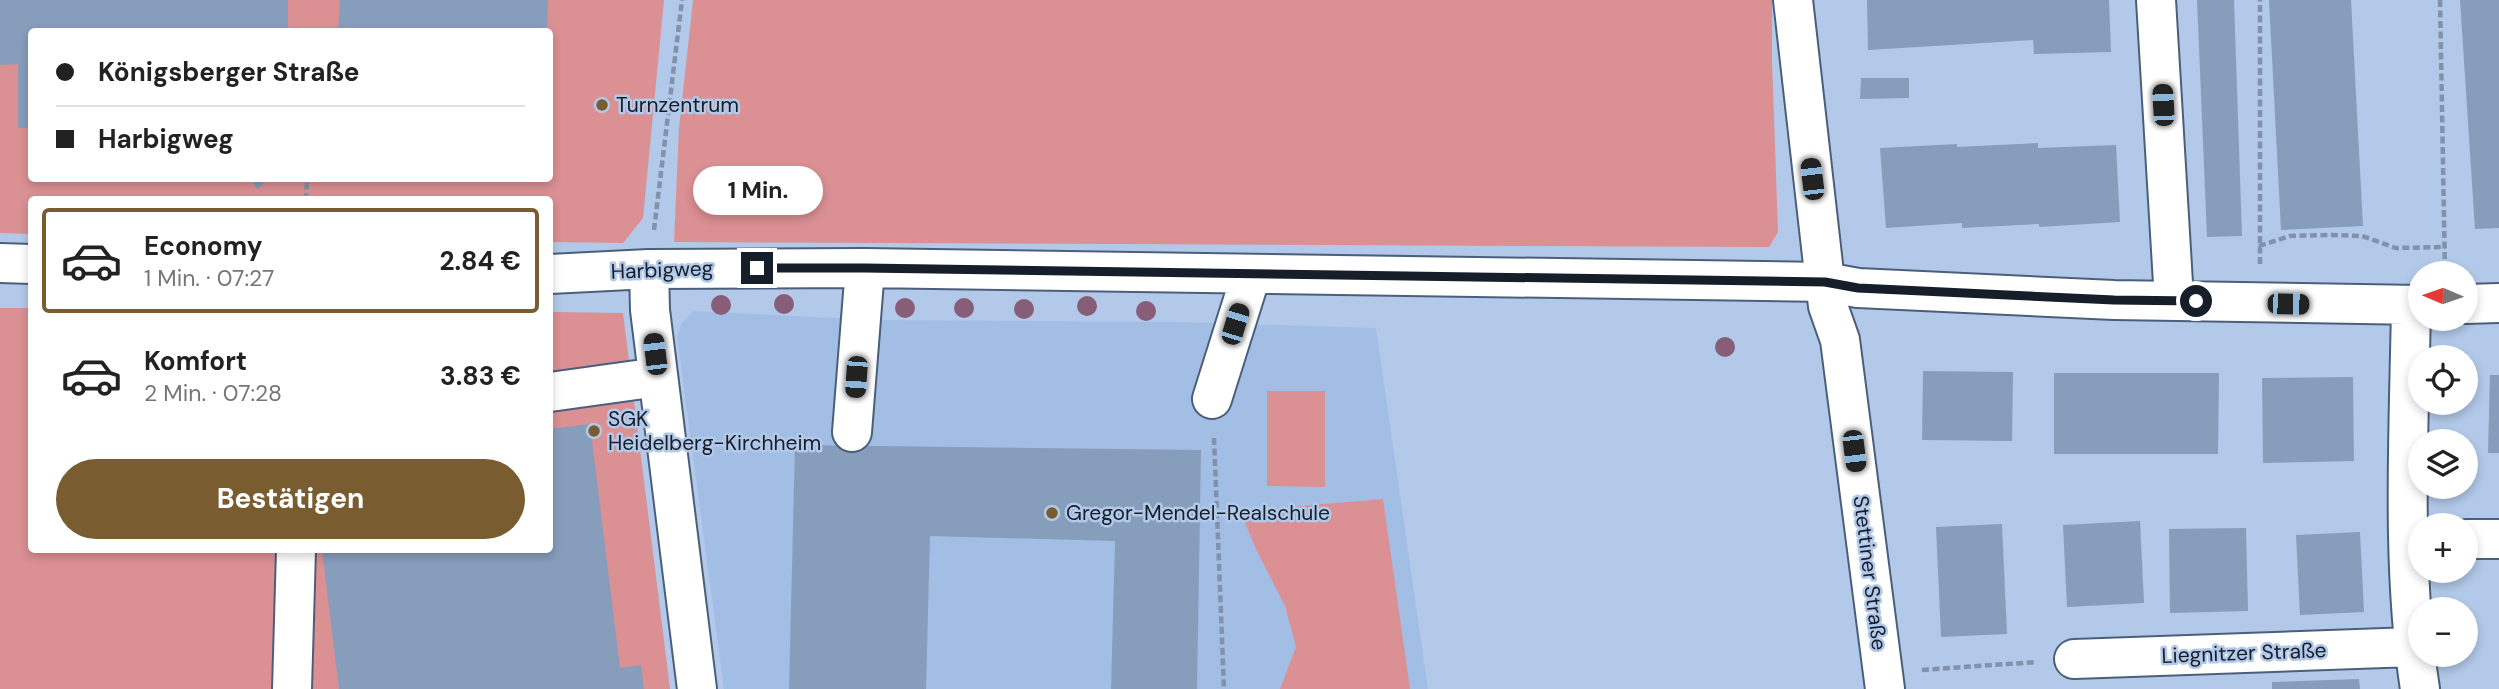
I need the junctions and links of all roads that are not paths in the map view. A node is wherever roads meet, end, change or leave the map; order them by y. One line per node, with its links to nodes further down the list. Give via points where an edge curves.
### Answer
1 (1793, 0): 9 (street, Stettiner Straße)
2 (2156, 0): 10 (street)
3 (0, 263): 4 (street)
4 (28, 264)
5 (865, 268): 6 (street, Harbigweg); 8 (street, Harbigweg); 18 (street)
6 (649, 269): 7 (street, Harbigweg); 15 (street)
7 (553, 274)
8 (1251, 275): 9 (street, Harbigweg); 17 (street)
9 (1825, 282): 10 (street, Harbigweg, via 1858,288); 26 (street, Stettiner Straße, via 1840,340)
10 (2174, 300): 13 (street, Harbigweg)
11 (2499, 303): 12 (street)
12 (2478, 304)
13 (2408, 305)
14 (2416, 331): 19 (street)
15 (658, 377): 16 (street); 28 (street)
16 (553, 393)
17 (1212, 398)
18 (852, 432)
19 (2415, 513)
20 (2478, 539): 21 (street)
21 (2499, 539)
22 (296, 553): 27 (street)
23 (2408, 647): 24 (street, Liegnitzer Straße)
24 (2074, 659)
25 (2416, 667): 29 (street)
26 (1884, 681)
27 (292, 689)
28 (697, 689)
29 (2420, 689)

